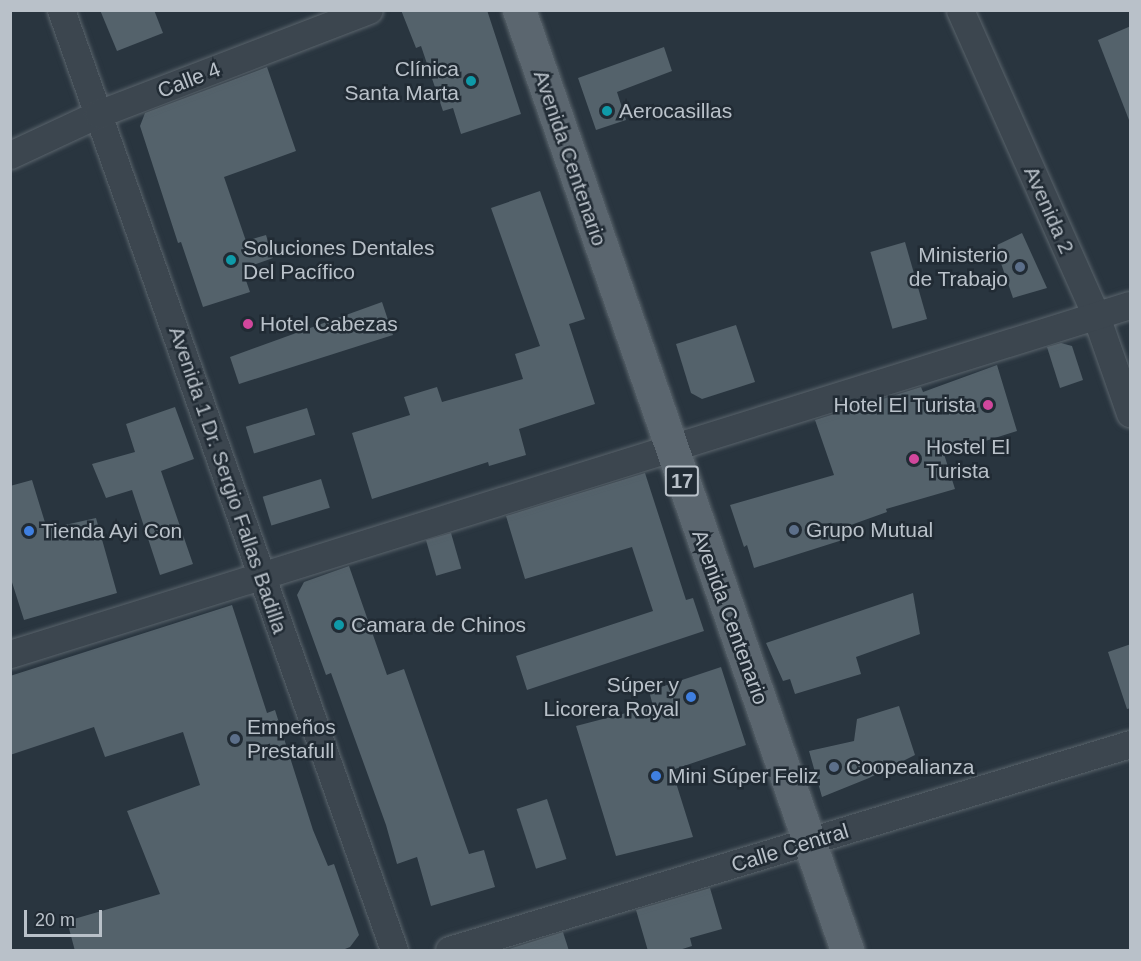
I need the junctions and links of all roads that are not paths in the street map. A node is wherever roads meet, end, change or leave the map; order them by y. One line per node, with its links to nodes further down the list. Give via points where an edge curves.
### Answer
1 (61, 10): 5 (street, Avenida 1 Dr. Sergio Fallas Badilla)
2 (369, 10): 5 (street, Calle 4)
3 (519, 10): 10 (main road, Avenida Centenario / 17)
4 (960, 10): 8 (street, Avenida 2)
5 (98, 114): 6 (street, Calle 4); 11 (street, Avenida 1 Dr. Sergio Fallas Badilla)
6 (10, 155)
7 (1131, 305): 8 (street)
8 (1096, 316): 9 (street, Avenida 2); 10 (street)
9 (1131, 413)
10 (671, 449): 11 (street); 14 (main road, Avenida Centenario / 17)
11 (261, 576): 12 (street); 15 (street, Avenida 1 Dr. Sergio Fallas Badilla)
12 (10, 654)
13 (1131, 744): 14 (street, Calle Central)
14 (810, 842): 16 (street, Calle Central); 17 (main road, Avenida Centenario / 17)
15 (394, 951)
16 (449, 951)
17 (846, 951)

